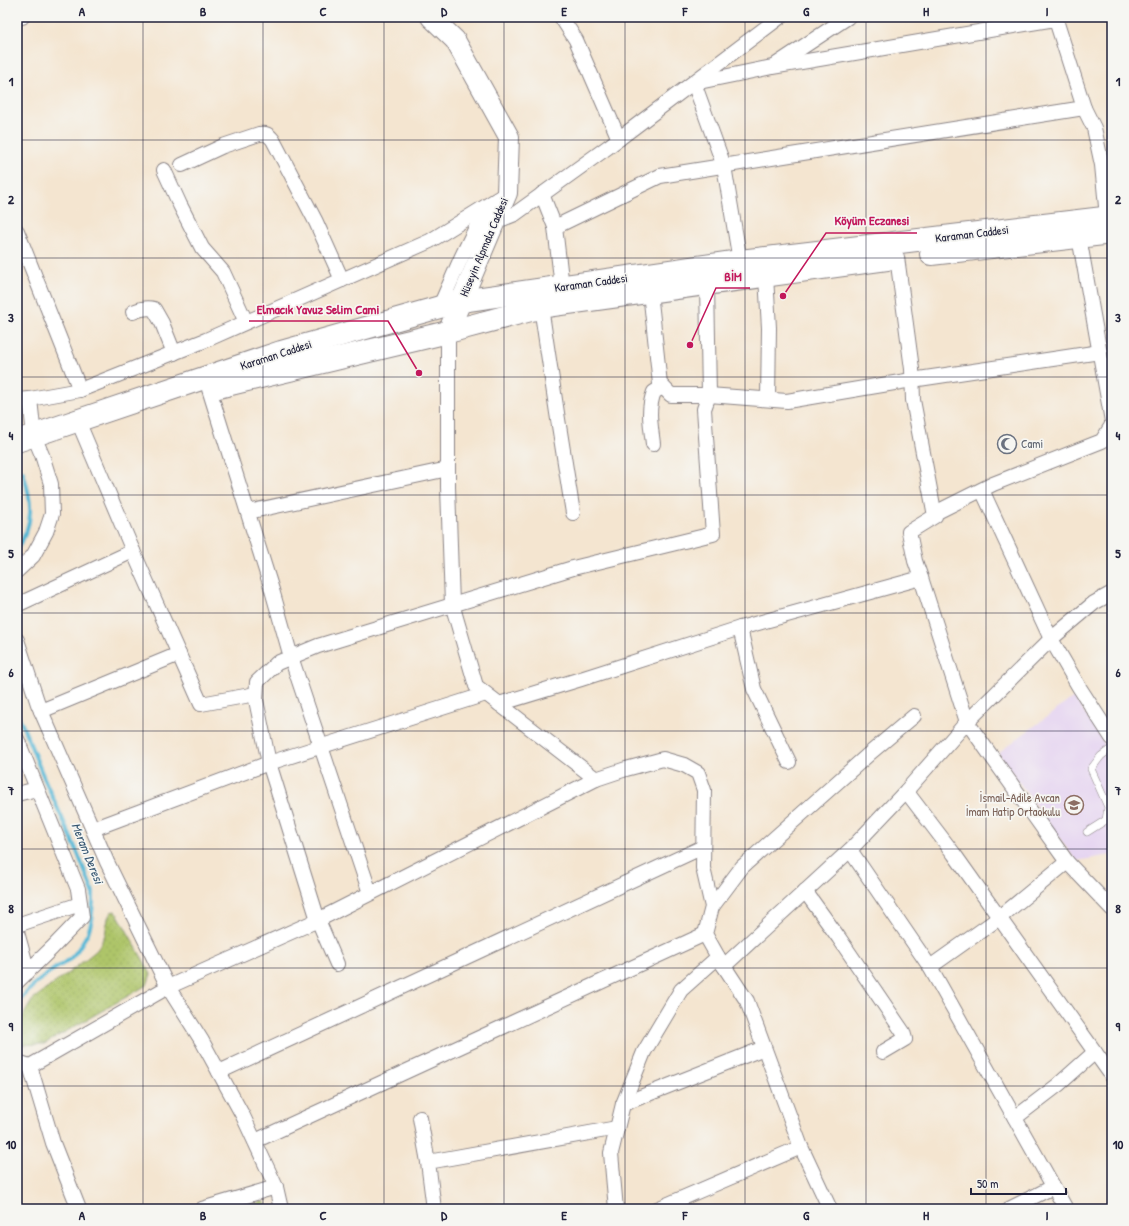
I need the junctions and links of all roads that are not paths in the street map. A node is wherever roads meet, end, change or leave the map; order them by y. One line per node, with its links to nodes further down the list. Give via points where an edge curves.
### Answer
1 (22, 17): 6 (street)
2 (432, 17): 16 (street, Hüseyin Alpmala Caddesi, via 455,40 509,137 507,193)
3 (561, 17): 11 (street, via 576,40)
4 (780, 17): 9 (street)
5 (848, 17): 8 (street)
6 (17, 18)
7 (1055, 18): 8 (street); 10 (street)
8 (772, 67): 9 (street)
9 (694, 82): 11 (street); 13 (street)
10 (1084, 108): 13 (street); 17 (street, via 1094,128)
11 (619, 139): 15 (street)
12 (182, 165): 24 (street, via 237,141 264,133 269,135 316,222)
13 (724, 166): 18 (street, via 660,176); 22 (street)
14 (164, 170): 31 (street, via 202,248 223,272)
15 (542, 194): 16 (street, via 515,214); 18 (street)
16 (490, 214): 24 (street); 28 (street, Hüseyin Alpmala Caddesi)
17 (1110, 222): 20 (main road, Karaman Caddesi); 22 (main road, Karaman Caddesi)
18 (554, 227): 26 (street)
19 (17, 231): 38 (street)
20 (1079, 238): 21 (main road, Karaman Caddesi); 33 (street)
21 (897, 257): 23 (main road, Karaman Caddesi); 35 (street)
22 (740, 261): 26 (main road, Karaman Caddesi)
23 (766, 276): 25 (main road, Karaman Caddesi); 40 (street, via 769,328)
24 (342, 280): 31 (street)
25 (707, 284): 27 (main road, Karaman Caddesi); 39 (street)
26 (562, 286): 28 (main road, Karaman Caddesi)
27 (650, 292): 29 (main road, Karaman Caddesi); 36 (street, via 660,384)
28 (451, 304): 32 (street, Hüseyin Alpmala Caddesi); 42 (main road, Karaman Caddesi, via 281,352)
29 (541, 307): 32 (main road, Karaman Caddesi); 50 (street)
30 (133, 312): 34 (street, via 149,308 157,312)
31 (246, 322): 34 (street)
32 (448, 332): 37 (main road, Karaman Caddesi); 47 (street)
33 (1100, 352): 35 (street); 43 (street)
34 (174, 353): 38 (street)
35 (912, 380): 40 (street, via 787,401); 51 (street, via 913,400)
36 (663, 387): 39 (street, via 671,395); 46 (street, via 654,392 650,402)
37 (209, 389): 42 (main road, Karaman Caddesi); 49 (street)
38 (80, 390): 41 (street)
39 (709, 396): 40 (street); 57 (street, via 704,409 713,534 573,568)
40 (768, 399)
41 (24, 400): 45 (street)
42 (82, 420): 45 (main road, Karaman Caddesi); 52 (street)
43 (1112, 421)
44 (1112, 425): 48 (street, via 1102,442)
45 (26, 439): 53 (street, via 42,455 51,484 52,514 46,532 32,556)
46 (653, 444)
47 (448, 469): 49 (street); 57 (street)
48 (982, 490): 51 (street); 59 (street)
49 (248, 512): 62 (street)
50 (574, 513)
51 (935, 513): 54 (street, via 935,516 910,532)
52 (133, 551): 56 (street); 61 (street)
53 (17, 571)
54 (921, 578): 58 (street); 68 (street)
55 (1112, 593): 59 (street, via 1094,603)
56 (17, 604)
57 (452, 604): 62 (street, via 318,646); 64 (street, via 476,686)
58 (740, 628): 65 (street); 74 (street, via 754,689)
59 (1051, 639): 68 (street); 69 (street)
60 (17, 640): 66 (street)
61 (179, 654): 63 (street, via 201,704); 66 (street)
62 (291, 657): 63 (street, via 277,663 257,682); 71 (street)
63 (256, 694): 73 (street)
64 (486, 694): 65 (street); 71 (street)
65 (499, 704): 75 (street)
66 (41, 711): 79 (street)
67 (914, 716): 87 (street, via 742,867)
68 (967, 722): 77 (street); 83 (street)
69 (1112, 738)
70 (17, 739): 76 (street)
71 (321, 746): 73 (street); 85 (street)
72 (1112, 748): 80 (lane, via 1101,756 1091,769 1108,807 1106,820)
73 (269, 762): 79 (street); 90 (street)
74 (789, 762)
75 (596, 779): 81 (street, via 663,759 698,772 704,790); 85 (street)
76 (37, 789): 78 (street); 86 (street, via 78,889)
77 (906, 791): 82 (street); 89 (street)
78 (17, 794)
79 (93, 829): 99 (street)
80 (1087, 832)
81 (703, 847): 87 (street, via 703,868); 104 (street)
82 (850, 850): 84 (street); 96 (street)
83 (1066, 862): 88 (street); 89 (street)
84 (805, 891): 94 (street); 101 (street, via 903,1032 905,1039)
85 (370, 893): 90 (street)
86 (80, 904): 91 (street); 97 (street, via 82,917)
87 (712, 906): 93 (street)
88 (1112, 909)
89 (999, 918): 96 (street); 102 (street)
90 (318, 920): 95 (street); 99 (street)
91 (17, 925)
92 (17, 932): 97 (street)
93 (704, 934): 94 (street); 110 (street)
94 (721, 962): 100 (street, via 747,1001); 106 (street, via 681,990 644,1052)
95 (337, 964)
96 (930, 967): 108 (street)
97 (28, 972): 98 (street)
98 (17, 982)
99 (168, 987): 103 (street); 104 (street)
100 (764, 1048): 106 (street); 111 (street)
101 (884, 1052)
102 (1095, 1052): 105 (street); 108 (street)
103 (23, 1064): 115 (street)
104 (219, 1072): 110 (street)
105 (1112, 1076)
106 (623, 1104): 109 (street)
107 (420, 1118): 112 (street)
108 (1015, 1118): 114 (street)
109 (617, 1128): 112 (street); 119 (street, via 611,1153)
110 (255, 1141): 113 (street)
111 (801, 1147): 120 (street); 121 (street)
112 (428, 1162): 118 (street)
113 (276, 1187): 116 (street); 117 (street)
114 (1053, 1187): 122 (street); 123 (street)
115 (79, 1209)
116 (202, 1209)
117 (281, 1209)
118 (434, 1209)
119 (616, 1209)
120 (657, 1209)
121 (830, 1209)
122 (1009, 1209)
123 (1066, 1209)

